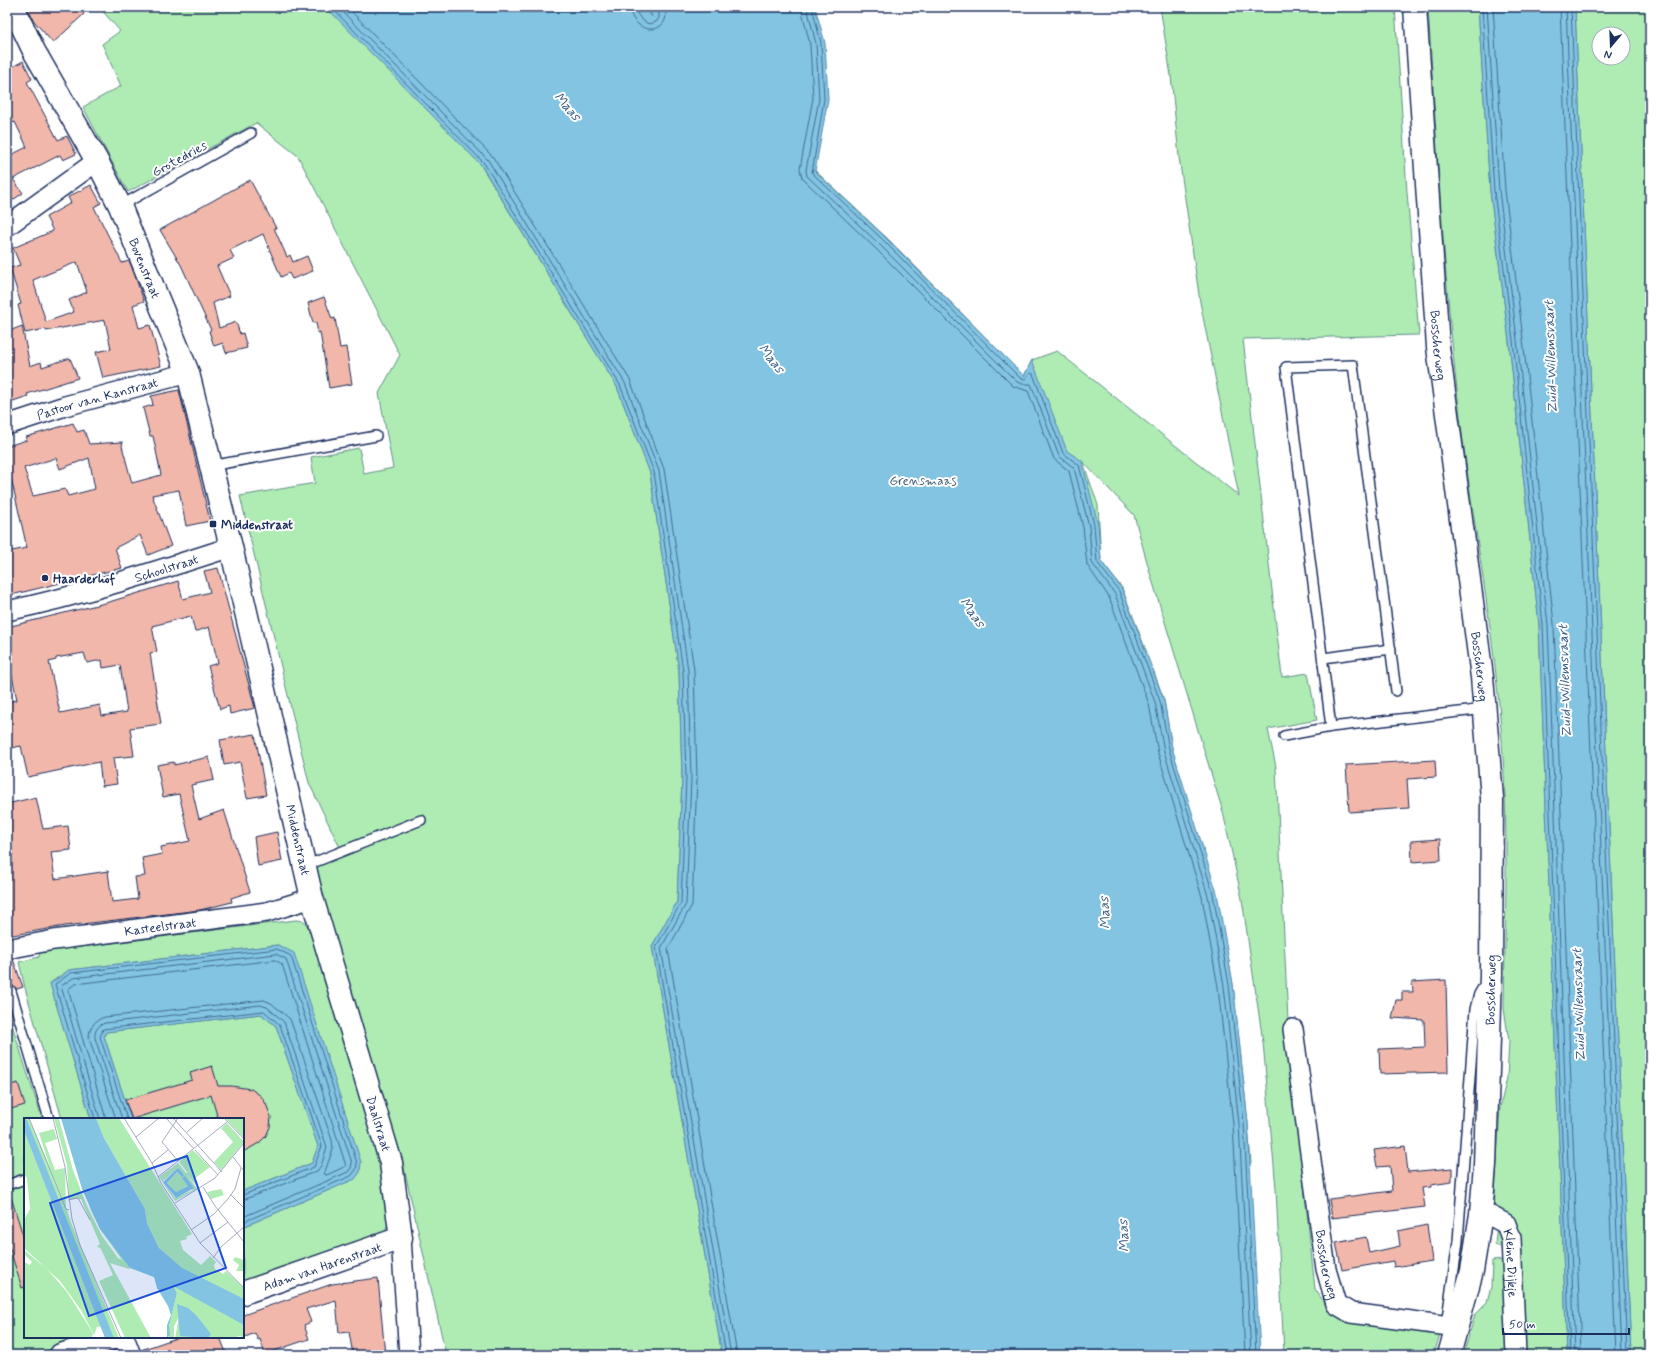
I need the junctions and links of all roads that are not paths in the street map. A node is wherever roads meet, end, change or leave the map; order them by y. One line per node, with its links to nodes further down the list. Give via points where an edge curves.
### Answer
1 (13, 7): 4 (street, Bovenstraat, via 34,51)
2 (1415, 7): 16 (street, Bosscherweg, via 1438,347)
3 (251, 133): 5 (lane, Grotedries)
4 (97, 161): 5 (street, Bovenstraat); 6 (street)
5 (120, 206): 7 (street, Bovenstraat)
6 (7, 226)
7 (188, 372): 8 (street, Pastoor van Kanstraat, via 64,406); 10 (street, Bovenstraat)
8 (7, 425)
9 (376, 436): 10 (lane)
10 (210, 466): 11 (street, Bovenstraat)
11 (231, 547): 12 (street, Schoolstraat, via 108,586); 20 (street, Middenstraat)
12 (7, 611)
13 (1391, 649): 14 (lane); 14 (lane, via 1353,365 1286,367); 15 (lane)
14 (1323, 658): 17 (lane)
15 (1396, 691)
16 (1485, 708): 17 (lane); 23 (street, Bosscherweg, via 1492,798)
17 (1331, 727): 18 (lane)
18 (1284, 736)
19 (421, 820): 20 (lane)
20 (305, 866): 21 (street, Middenstraat)
21 (312, 898): 22 (street, Kasteelstraat, via 267,912 62,939); 30 (street, Daalstraat, via 391,1163)
22 (7, 949)
23 (1491, 974): 29 (street, Bosscherweg); 32 (lane, via 1479,994 1475,1009)
24 (11, 991): 26 (lane)
25 (1293, 1029): 32 (street, Bosscherweg, via 1326,1269 1336,1304 1351,1313)
26 (49, 1118)
27 (24, 1179): 28 (lane)
28 (7, 1185)
29 (1481, 1214): 32 (street, Bosscherweg, via 1472,1271); 39 (street, Kleine Dijkje, via 1506,1224 1511,1238)
30 (401, 1238): 31 (street, Adam van Harenstraat); 37 (street, Daalstraat)
31 (244, 1293)
32 (1452, 1326): 38 (street, Bosscherweg)
33 (114, 1338): 35 (street)
34 (124, 1338): 36 (street)
35 (61, 1355)
36 (132, 1355)
37 (409, 1355)
38 (1449, 1355)
39 (1516, 1355)

